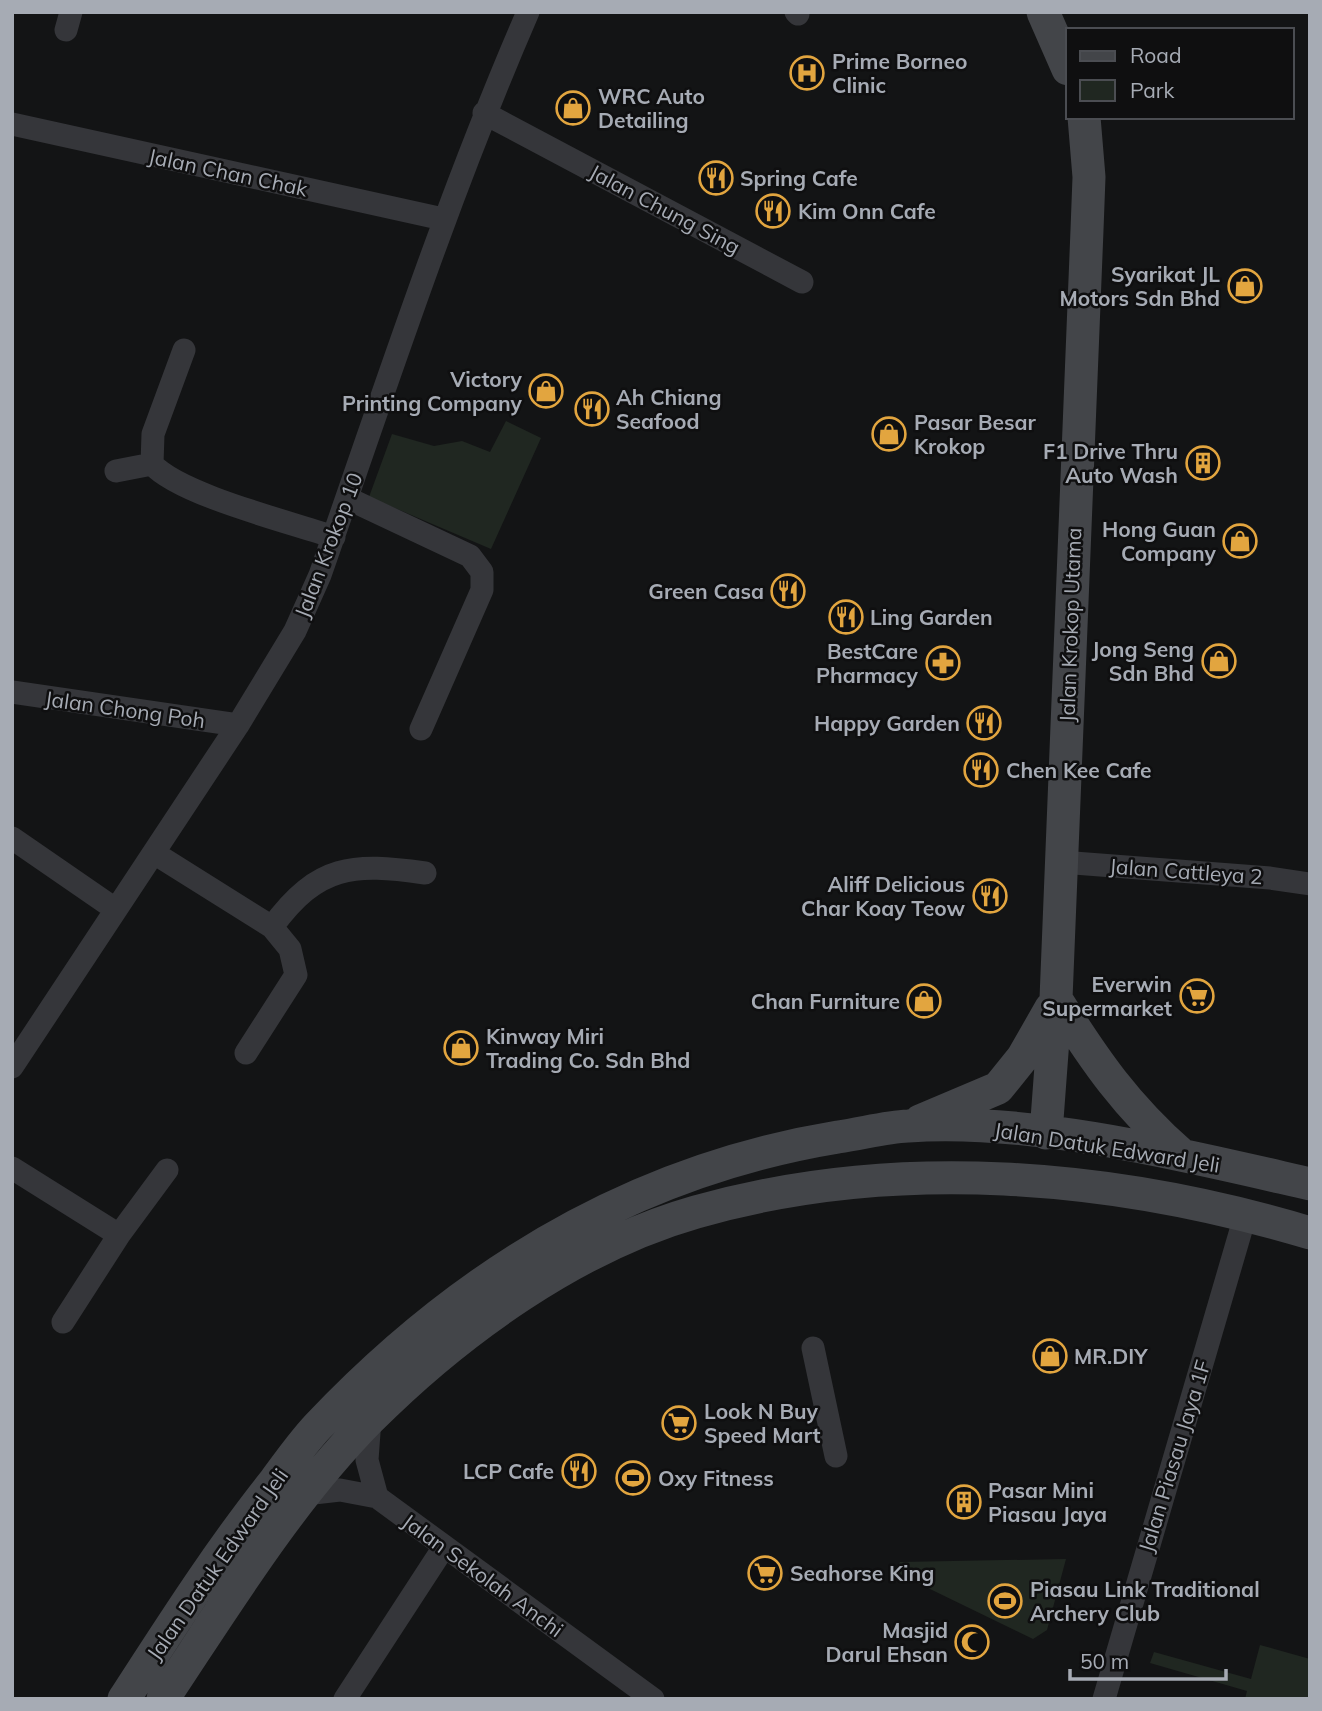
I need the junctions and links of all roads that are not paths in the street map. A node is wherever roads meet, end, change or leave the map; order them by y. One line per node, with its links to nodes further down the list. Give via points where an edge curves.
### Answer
1 (528, 12): 4 (street, Jalan Krokop 10)
2 (1045, 17): 3 (street)
3 (1066, 64)
4 (484, 113): 7 (street, Jalan Krokop 10); 8 (street, Jalan Chung Sing)
5 (1084, 119): 19 (street, Jalan Krokop Utama, via 1089,177)
6 (12, 124): 7 (street, Jalan Chan Chak)
7 (443, 219): 12 (street, Jalan Krokop 10)
8 (802, 282)
9 (184, 350): 10 (street, via 153,434)
10 (152, 464): 11 (street); 13 (street, via 163,476 192,489)
11 (116, 471)
12 (347, 498): 13 (street, Jalan Krokop 10); 16 (street, via 470,556 482,572 482,590)
13 (334, 537): 15 (street, Jalan Krokop 10, via 295,631)
14 (12, 692): 15 (street, Jalan Chong Poh)
15 (239, 725): 18 (street, Jalan Krokop 10)
16 (421, 729)
17 (12, 838): 22 (street)
18 (154, 853): 22 (street, Jalan Krokop 10); 23 (street)
19 (1061, 862): 21 (street, Jalan Cattleya 2); 24 (street, Jalan Krokop Utama)
20 (425, 873): 23 (street, via 372,866 340,872 292,900)
21 (1310, 884)
22 (115, 909): 26 (street, Jalan Krokop 10)
23 (272, 927): 25 (street, via 290,949 296,975)
24 (1056, 999): 27 (street, via 1023,1057 998,1088); 28 (street, Jalan Krokop Utama); 29 (street, via 1115,1086 1141,1118)
25 (246, 1053)
26 (12, 1067)
27 (908, 1126): 28 (street, Jalan Datuk Edward Jeli); 46 (street, Jalan Datuk Edward Jeli, via 776,1147 678,1178 576,1223 498,1269 425,1324 316,1427 234,1532)
28 (1046, 1133): 29 (street, Jalan Datuk Edward Jeli); 32 (street); 34 (street)
29 (1182, 1155): 33 (street, Jalan Datuk Edward Jeli)
30 (12, 1168): 37 (street)
31 (167, 1170): 37 (street)
32 (998, 1180): 34 (street, Jalan Datuk Edward Jeli); 40 (street, Jalan Datuk Edward Jeli, via 917,1176 810,1186 684,1216 617,1242 544,1279 425,1367)
33 (1310, 1184)
34 (1105, 1187): 35 (street, Jalan Datuk Edward Jeli)
35 (1245, 1213): 36 (street, Jalan Datuk Edward Jeli); 49 (street, Jalan Piasau Jaya 1F)
36 (1310, 1233)
37 (119, 1236): 38 (street)
38 (63, 1322)
39 (813, 1348): 41 (street)
40 (370, 1419): 42 (street, Jalan Datuk Edward Jeli); 43 (street, via 367,1460)
41 (836, 1456)
42 (305, 1494): 43 (street, via 340,1490); 47 (street, Jalan Datuk Edward Jeli)
43 (377, 1497): 44 (street, Jalan Sekolah Anchi)
44 (444, 1547): 45 (street, Jalan Sekolah Anchi); 48 (street)
45 (645, 1696)
46 (124, 1699)
47 (163, 1699)
48 (345, 1699)
49 (1104, 1699)

